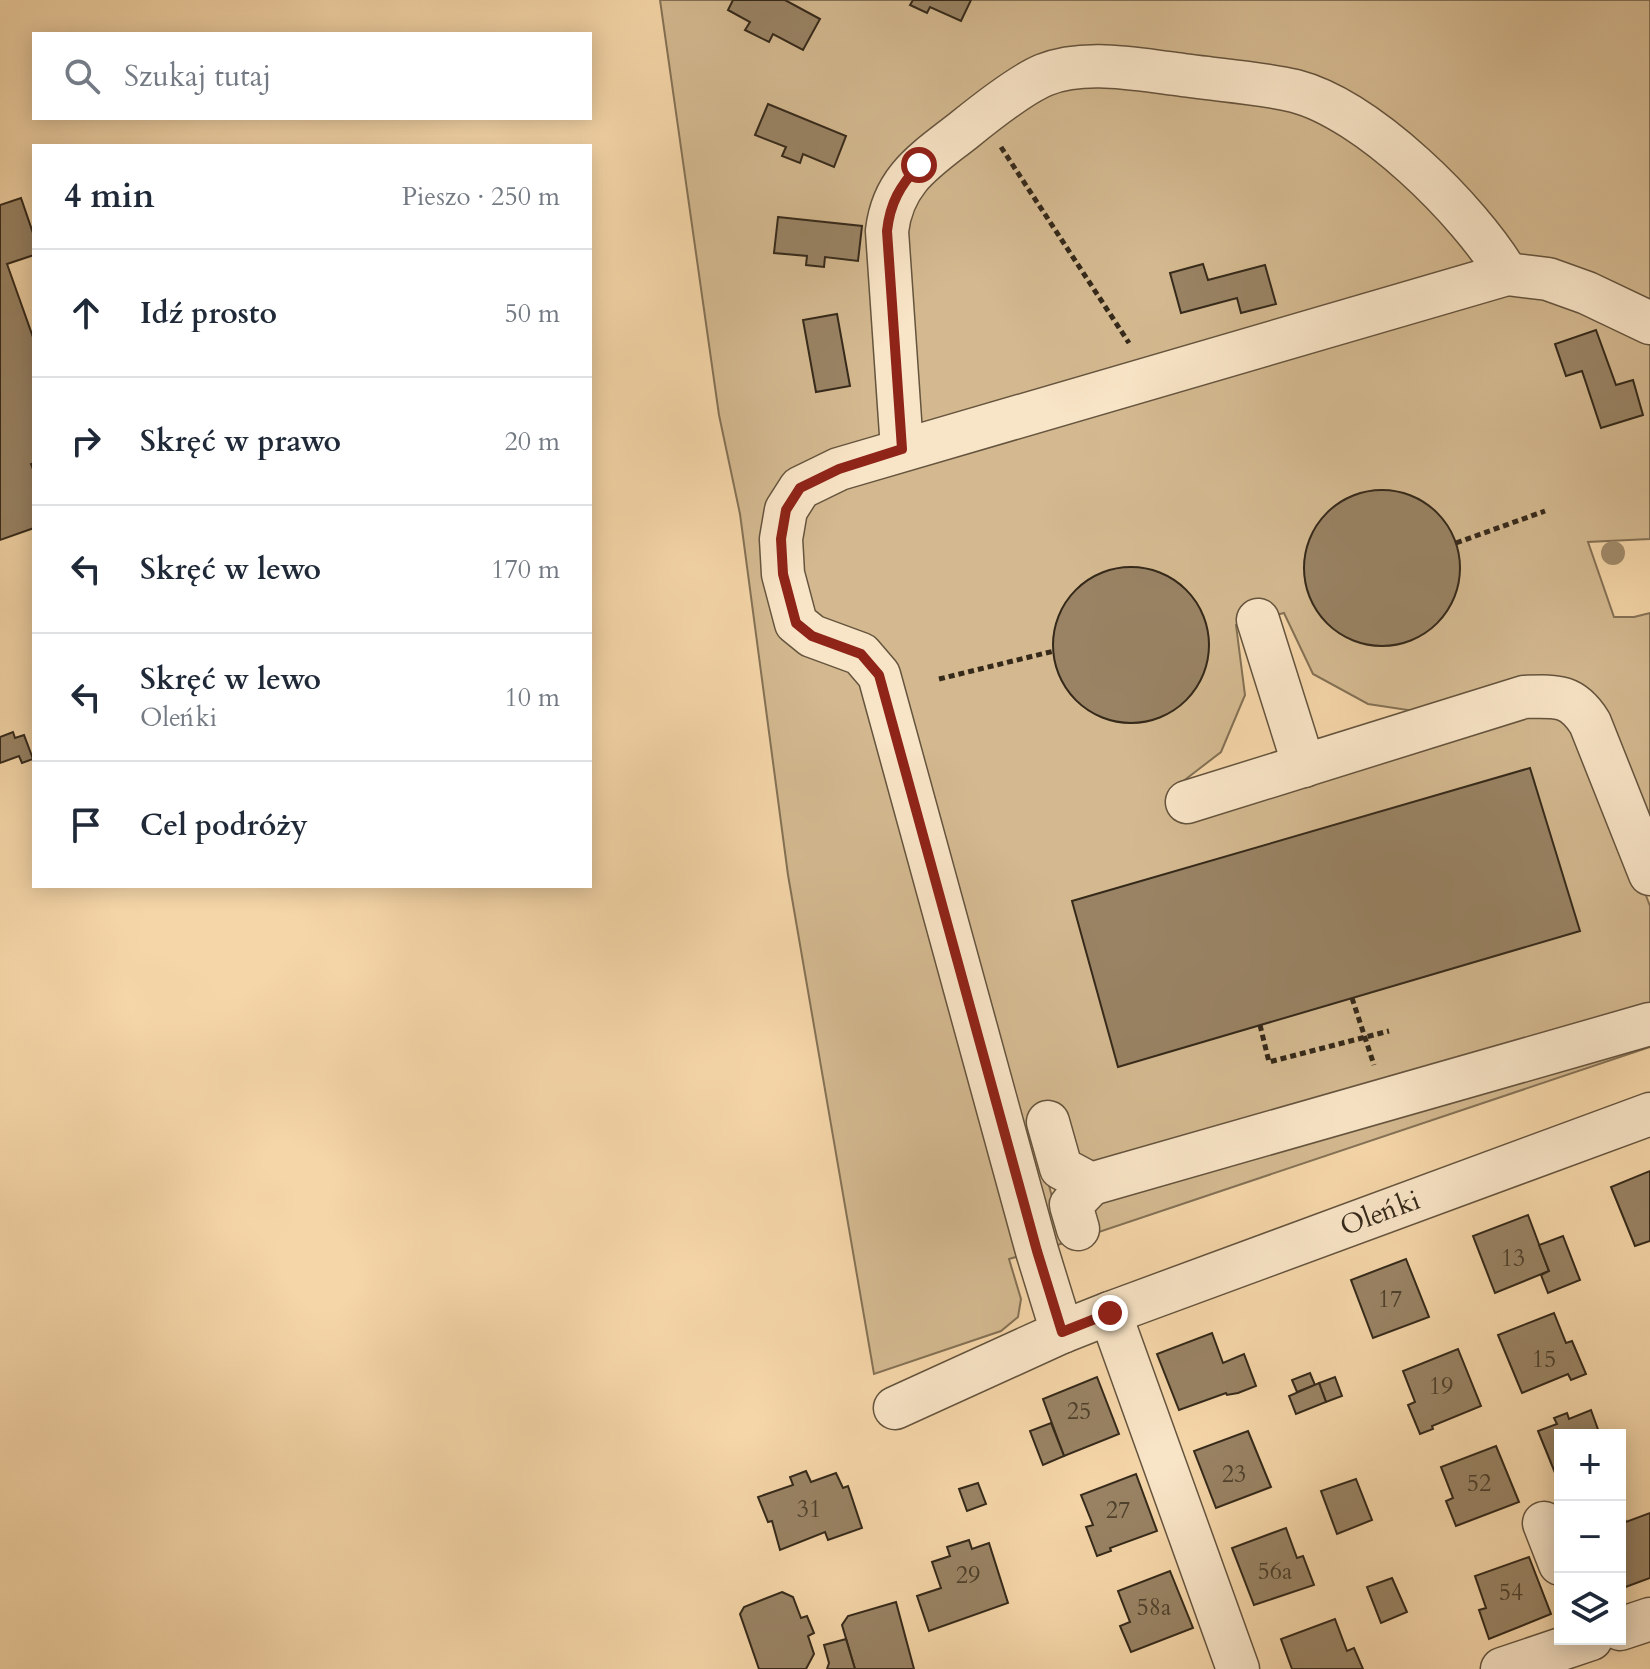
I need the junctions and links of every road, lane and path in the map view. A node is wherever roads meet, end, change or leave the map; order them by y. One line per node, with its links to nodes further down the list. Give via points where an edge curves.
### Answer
1 (981, 116): 2 (street, via 1042,76 1072,67 1141,70 1295,91 1335,106 1401,155 1450,201); 4 (path); 5 (street, via 919,165 889,210)
2 (1507, 274): 3 (street, via 1548,279); 4 (street)
3 (1650, 323)
4 (1150, 376): 5 (street)
5 (902, 449): 24 (street, via 800,488 783,524 783,574 796,623 812,636 861,654 879,675)
6 (1545, 511): 7 (path)
7 (1456, 543)
8 (1258, 620): 11 (street)
9 (1054, 651): 10 (path)
10 (939, 679)
11 (1304, 766): 12 (street); 13 (street, via 1524,697 1567,699 1590,723)
12 (1187, 802)
13 (1650, 874)
14 (1352, 998): 17 (path)
15 (1650, 1024): 21 (street)
16 (1260, 1025): 18 (path, via 1269,1062)
17 (1362, 1028)
18 (1389, 1031)
19 (1650, 1114): 23 (street, Oleńki)
20 (1048, 1122): 21 (street, via 1061,1168)
21 (1091, 1184): 22 (street, via 1071,1205)
22 (1078, 1229)
23 (1110, 1313): 24 (street, Oleńki); 31 (street)
24 (1062, 1332): 25 (street, Oleńki)
25 (895, 1408)
26 (1544, 1523): 27 (street)
27 (1554, 1549)
28 (1650, 1619): 29 (street)
29 (1626, 1627)
30 (1572, 1645): 32 (street)
31 (1238, 1669)
32 (1502, 1669)

